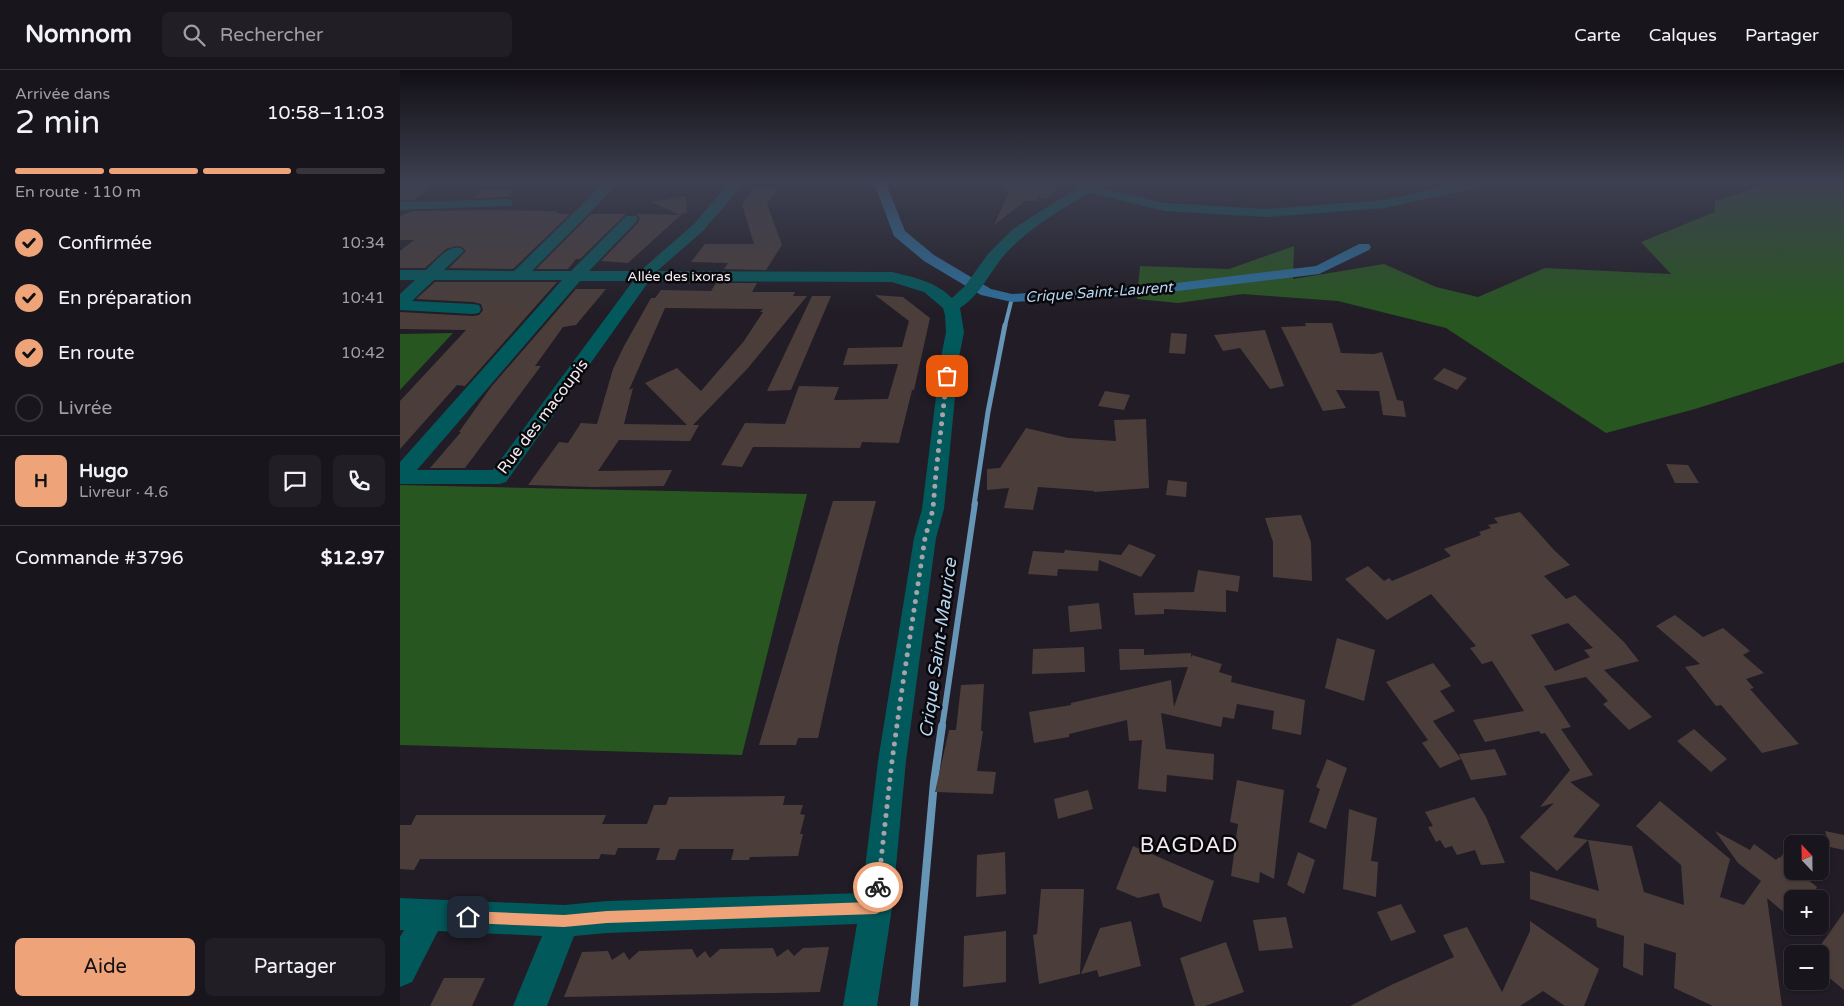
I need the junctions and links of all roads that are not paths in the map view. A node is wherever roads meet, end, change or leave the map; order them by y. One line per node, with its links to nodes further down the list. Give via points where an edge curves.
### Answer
1 (568, 227): 7 (street)
2 (623, 227): 9 (street, Rue des macoupis)
3 (699, 227): 10 (street)
4 (1026, 227): 11 (street, via 986,266 980,278)
5 (456, 252): 6 (street)
6 (432, 274): 7 (street, Allée des ixoras); 8 (street, Allée des ixoras); 12 (street)
7 (520, 274): 9 (street, Allée des ixoras)
8 (400, 275)
9 (576, 275): 10 (street, Allée des ixoras); 14 (street, Rue des macoupis)
10 (645, 275): 11 (street, Allée des ixoras, via 892,277); 14 (street, Rue des macoupis, via 500,477)
11 (960, 299): 15 (street, via 954,315 955,332 933,509 925,538 894,743)
12 (400, 304): 13 (street)
13 (474, 310)
14 (400, 476)
15 (876, 908): 17 (street); 20 (street)
16 (415, 915): 17 (street); 18 (street)
17 (564, 921): 19 (street)
18 (400, 970)
19 (530, 1006)
20 (860, 1006)

